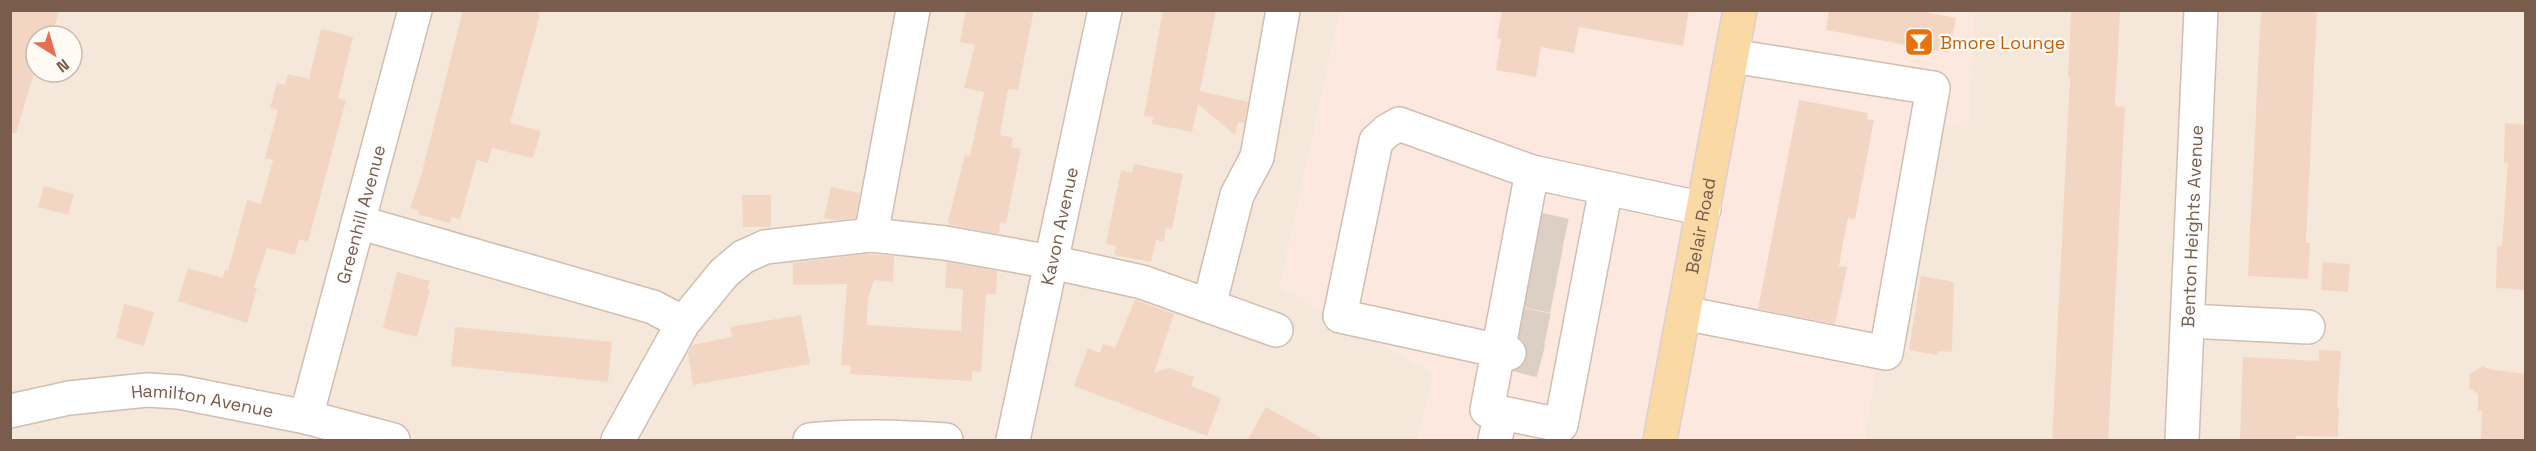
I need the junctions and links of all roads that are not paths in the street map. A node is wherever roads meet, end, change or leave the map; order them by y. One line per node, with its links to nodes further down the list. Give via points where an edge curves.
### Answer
1 (415, 10): 11 (street, Greenhill Avenue)
2 (913, 10): 12 (street)
3 (1105, 10): 13 (street, Kavon Avenue)
4 (1283, 10): 14 (street, via 1257,157 1237,195)
5 (1740, 10): 7 (main road, Belair Road)
6 (2200, 10): 16 (street, Benton Heights Avenue)
7 (1732, 56): 10 (main road, Belair Road); 15 (street, via 1933,88 1886,353)
8 (1532, 172): 9 (street); 20 (street, via 1528,227); 20 (street, via 1399,124 1387,131 1376,141 1340,316)
9 (1606, 188): 10 (street); 23 (street, via 1578,269 1560,366 1561,425)
10 (1704, 209): 15 (main road, Belair Road)
11 (358, 222): 17 (street, via 643,304); 22 (street, Greenhill Avenue)
12 (872, 235): 13 (street); 17 (street, via 765,247 754,252 724,273)
13 (1051, 262): 14 (street, via 1142,282); 28 (street, Kavon Avenue)
14 (1209, 306): 19 (street)
15 (1684, 313): 29 (main road, Belair Road)
16 (2188, 321): 18 (street); 30 (street, Benton Heights Avenue)
17 (683, 323): 25 (street)
18 (2308, 327)
19 (1276, 330)
20 (1507, 337): 23 (street, via 1487,410)
21 (10, 411): 22 (street, Hamilton Avenue, via 69,398 147,390)
22 (306, 417): 24 (street, Hamilton Avenue)
23 (1498, 427)
24 (393, 441)
25 (618, 441)
26 (810, 441): 27 (street, via 905,437)
27 (946, 441)
28 (1013, 441)
29 (1660, 441)
30 (2182, 441)

